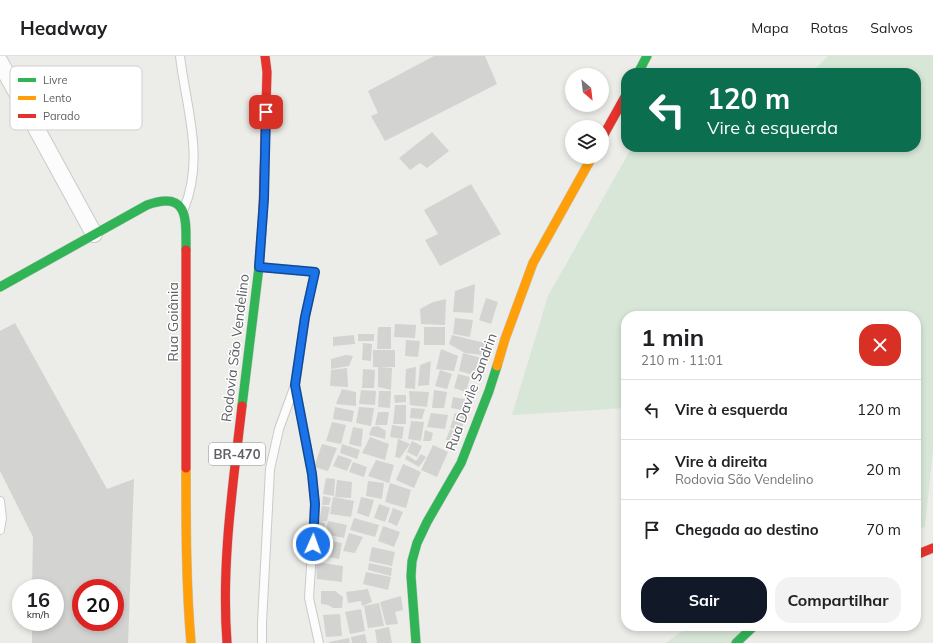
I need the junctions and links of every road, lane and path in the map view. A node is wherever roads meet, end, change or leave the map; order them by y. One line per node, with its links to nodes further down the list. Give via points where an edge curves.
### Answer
1 (180, 56): 11 (lane, via 192,126 194,157 190,195)
2 (265, 56): 13 (main road, Rodovia São Vendelino / BR-470, via 266,138)
3 (647, 56): 5 (main road)
4 (0, 62): 6 (street)
5 (641, 68)
6 (10, 80)
7 (621, 103): 8 (main road)
8 (609, 125)
9 (37, 130): 12 (street)
10 (588, 164): 25 (main road, Rua Davile Sandrin, via 533,264 461,463 417,543 411,576)
11 (183, 211): 12 (main road, via 170,199 161,200); 21 (main road, Rua Goiânia, via 186,220 186,541)
12 (94, 234): 14 (main road)
13 (259, 267): 15 (lane, via 315,272 305,317); 22 (main road, Rodovia São Vendelino / BR-470, via 228,544 225,616)
14 (0, 287)
15 (295, 385): 23 (lane, via 279,429 270,469); 24 (lane, via 312,474 315,504 309,598)
16 (0, 501): 17 (lane)
17 (0, 530)
18 (933, 548): 19 (main road)
19 (921, 553)
20 (749, 631): 26 (main road)
21 (191, 643)
22 (227, 643)
23 (262, 643)
24 (319, 643)
25 (416, 643)
26 (736, 643)

